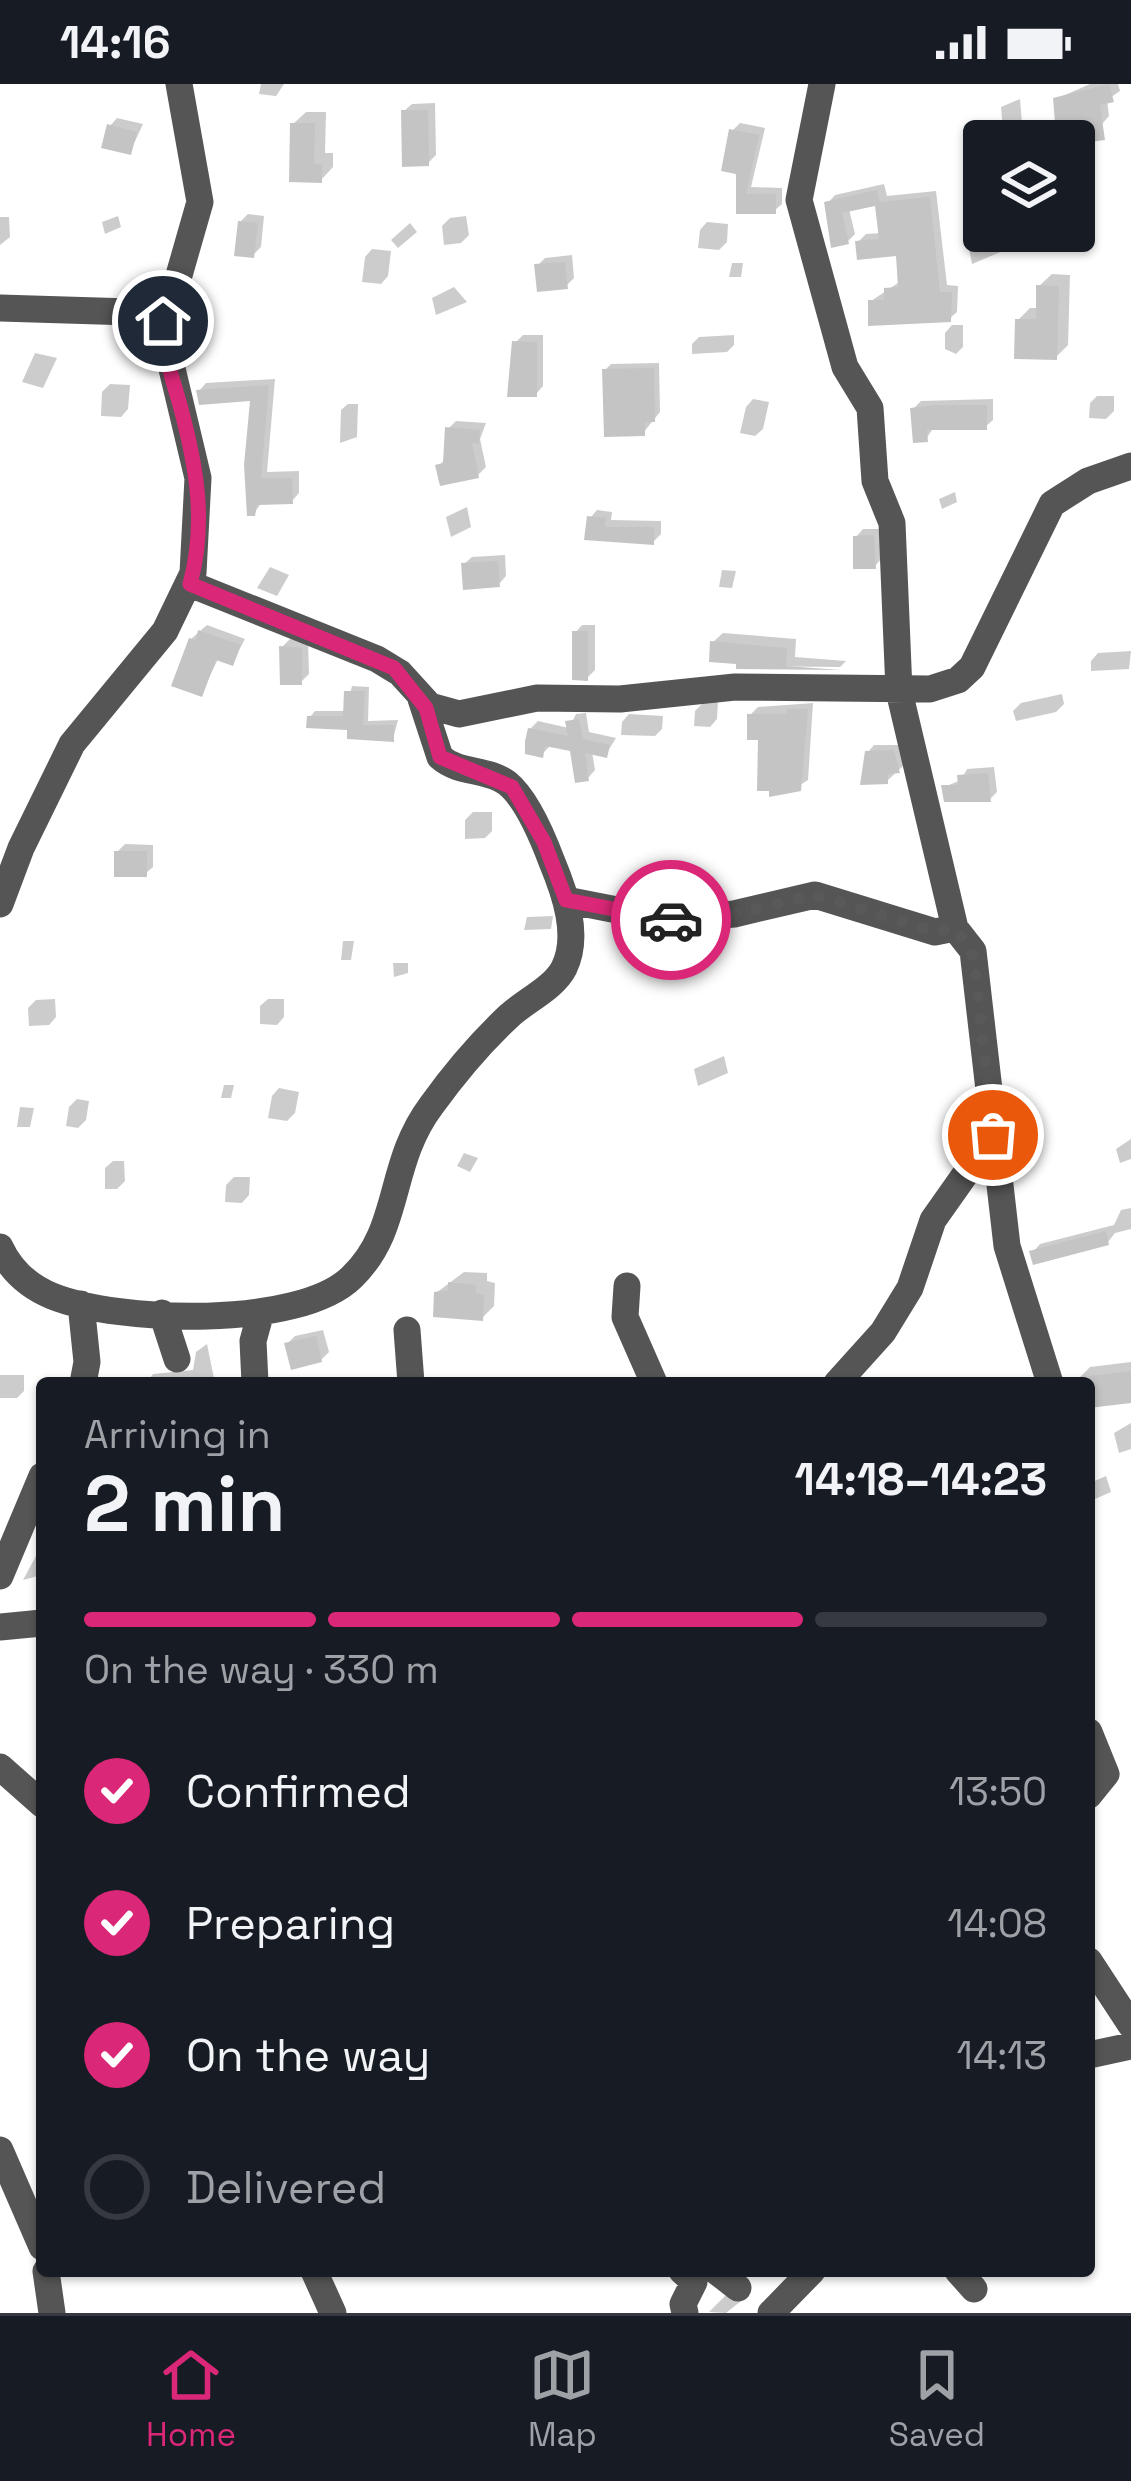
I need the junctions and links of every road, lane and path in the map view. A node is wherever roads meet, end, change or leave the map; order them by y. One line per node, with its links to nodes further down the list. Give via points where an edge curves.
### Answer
1 (179, 84): 4 (street, via 200,202)
2 (822, 84): 7 (street, via 798,194 840,352 870,408 875,481 892,523)
3 (0, 308): 4 (street)
4 (164, 313): 6 (street, via 167,361 198,478)
5 (1131, 466): 7 (street, via 1052,504 968,671 941,686)
6 (190, 584): 8 (street, via 377,658); 9 (street, via 165,631 72,744)
7 (899, 691): 8 (street, via 735,687 537,698 459,714); 12 (street)
8 (421, 699): 10 (street, via 445,762 512,787)
9 (10, 844): 11 (street)
10 (566, 900): 12 (street, via 668,920 815,895 935,932); 17 (street, via 565,967 500,1025 431,1106 403,1154 377,1248 333,1292)
11 (0, 904)
12 (955, 928): 13 (street, via 974,957)
13 (993, 1135): 25 (street, via 933,1220 898,1308); 26 (street, via 1012,1271)
14 (0, 1247): 16 (street, via 29,1284)
15 (627, 1286): 24 (street, via 625,1316)
16 (81, 1304): 18 (street); 21 (street)
17 (261, 1312): 18 (street); 22 (street)
18 (162, 1313): 20 (street)
19 (407, 1330): 23 (street)
20 (176, 1359)
21 (84, 1377)
22 (255, 1377)
23 (411, 1377)
24 (651, 1377)
25 (843, 1377)
26 (1048, 1377)
27 (36, 1490): 28 (street)
28 (0, 1576)
29 (36, 1624): 30 (street)
30 (0, 1628)
31 (1095, 1747): 33 (street, via 1106,1774)
32 (0, 1767): 34 (street)
33 (1095, 1788)
34 (36, 1799)
35 (1095, 1970): 36 (street)
36 (1131, 2025)
37 (1131, 2046): 38 (street)
38 (1095, 2054)
39 (0, 2150): 40 (street)
40 (36, 2233)
41 (47, 2277): 45 (street)
42 (317, 2277): 46 (street)
43 (689, 2277): 47 (street)
44 (806, 2277): 48 (street)
45 (52, 2313)
46 (333, 2313)
47 (685, 2313)
48 (771, 2313)

